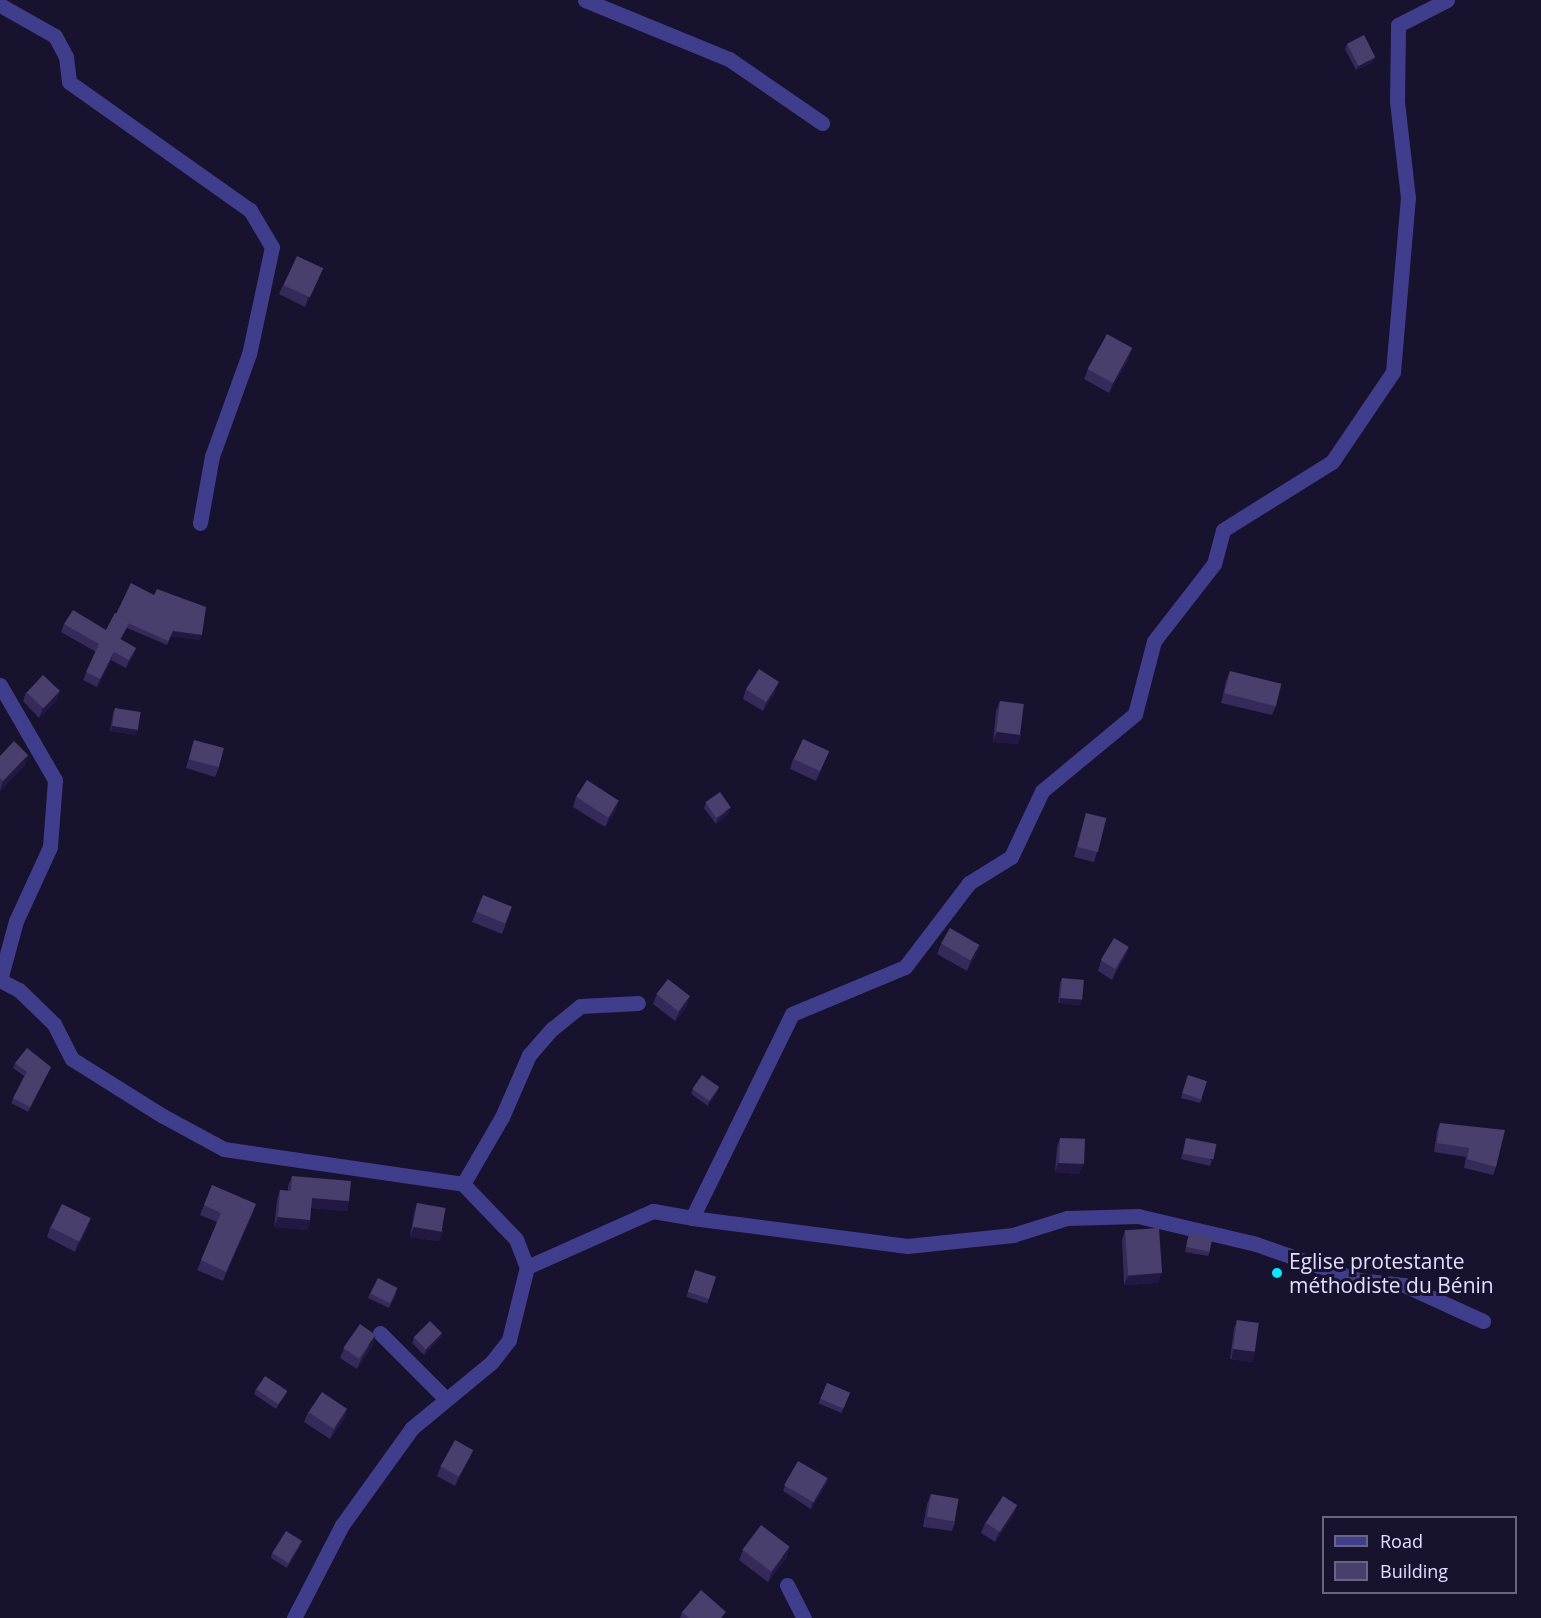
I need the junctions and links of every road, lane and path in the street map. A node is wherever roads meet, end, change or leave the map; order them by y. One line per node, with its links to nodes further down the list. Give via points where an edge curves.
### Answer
1 (585, 0): 4 (street, via 729,59)
2 (1447, 0): 10 (street, via 1398,25 1397,101 1408,198 1393,372 1332,462 1223,530 1214,564 1154,641 1135,714 1042,791 1011,857 969,884 905,967 792,1014)
3 (0, 5): 5 (street, via 55,36 66,57 69,82 250,210 272,247 249,354 212,456)
4 (822, 123)
5 (200, 523)
6 (0, 686): 7 (street, via 55,780 50,847 16,921)
7 (0, 980): 9 (street, via 54,1024 72,1059 224,1149)
8 (638, 1003): 9 (street, via 580,1006 552,1029 529,1055 502,1117)
9 (463, 1184): 11 (street, via 516,1239)
10 (692, 1218): 11 (street, via 653,1211); 12 (street, via 907,1246 1013,1234 1067,1218 1138,1216 1256,1244 1358,1281 1404,1285)
11 (527, 1266): 14 (street, via 509,1340 492,1362)
12 (1483, 1321)
13 (380, 1334): 14 (street)
14 (444, 1397): 16 (street, via 412,1428 342,1526)
15 (787, 1584): 17 (street)
16 (294, 1618)
17 (804, 1618)

